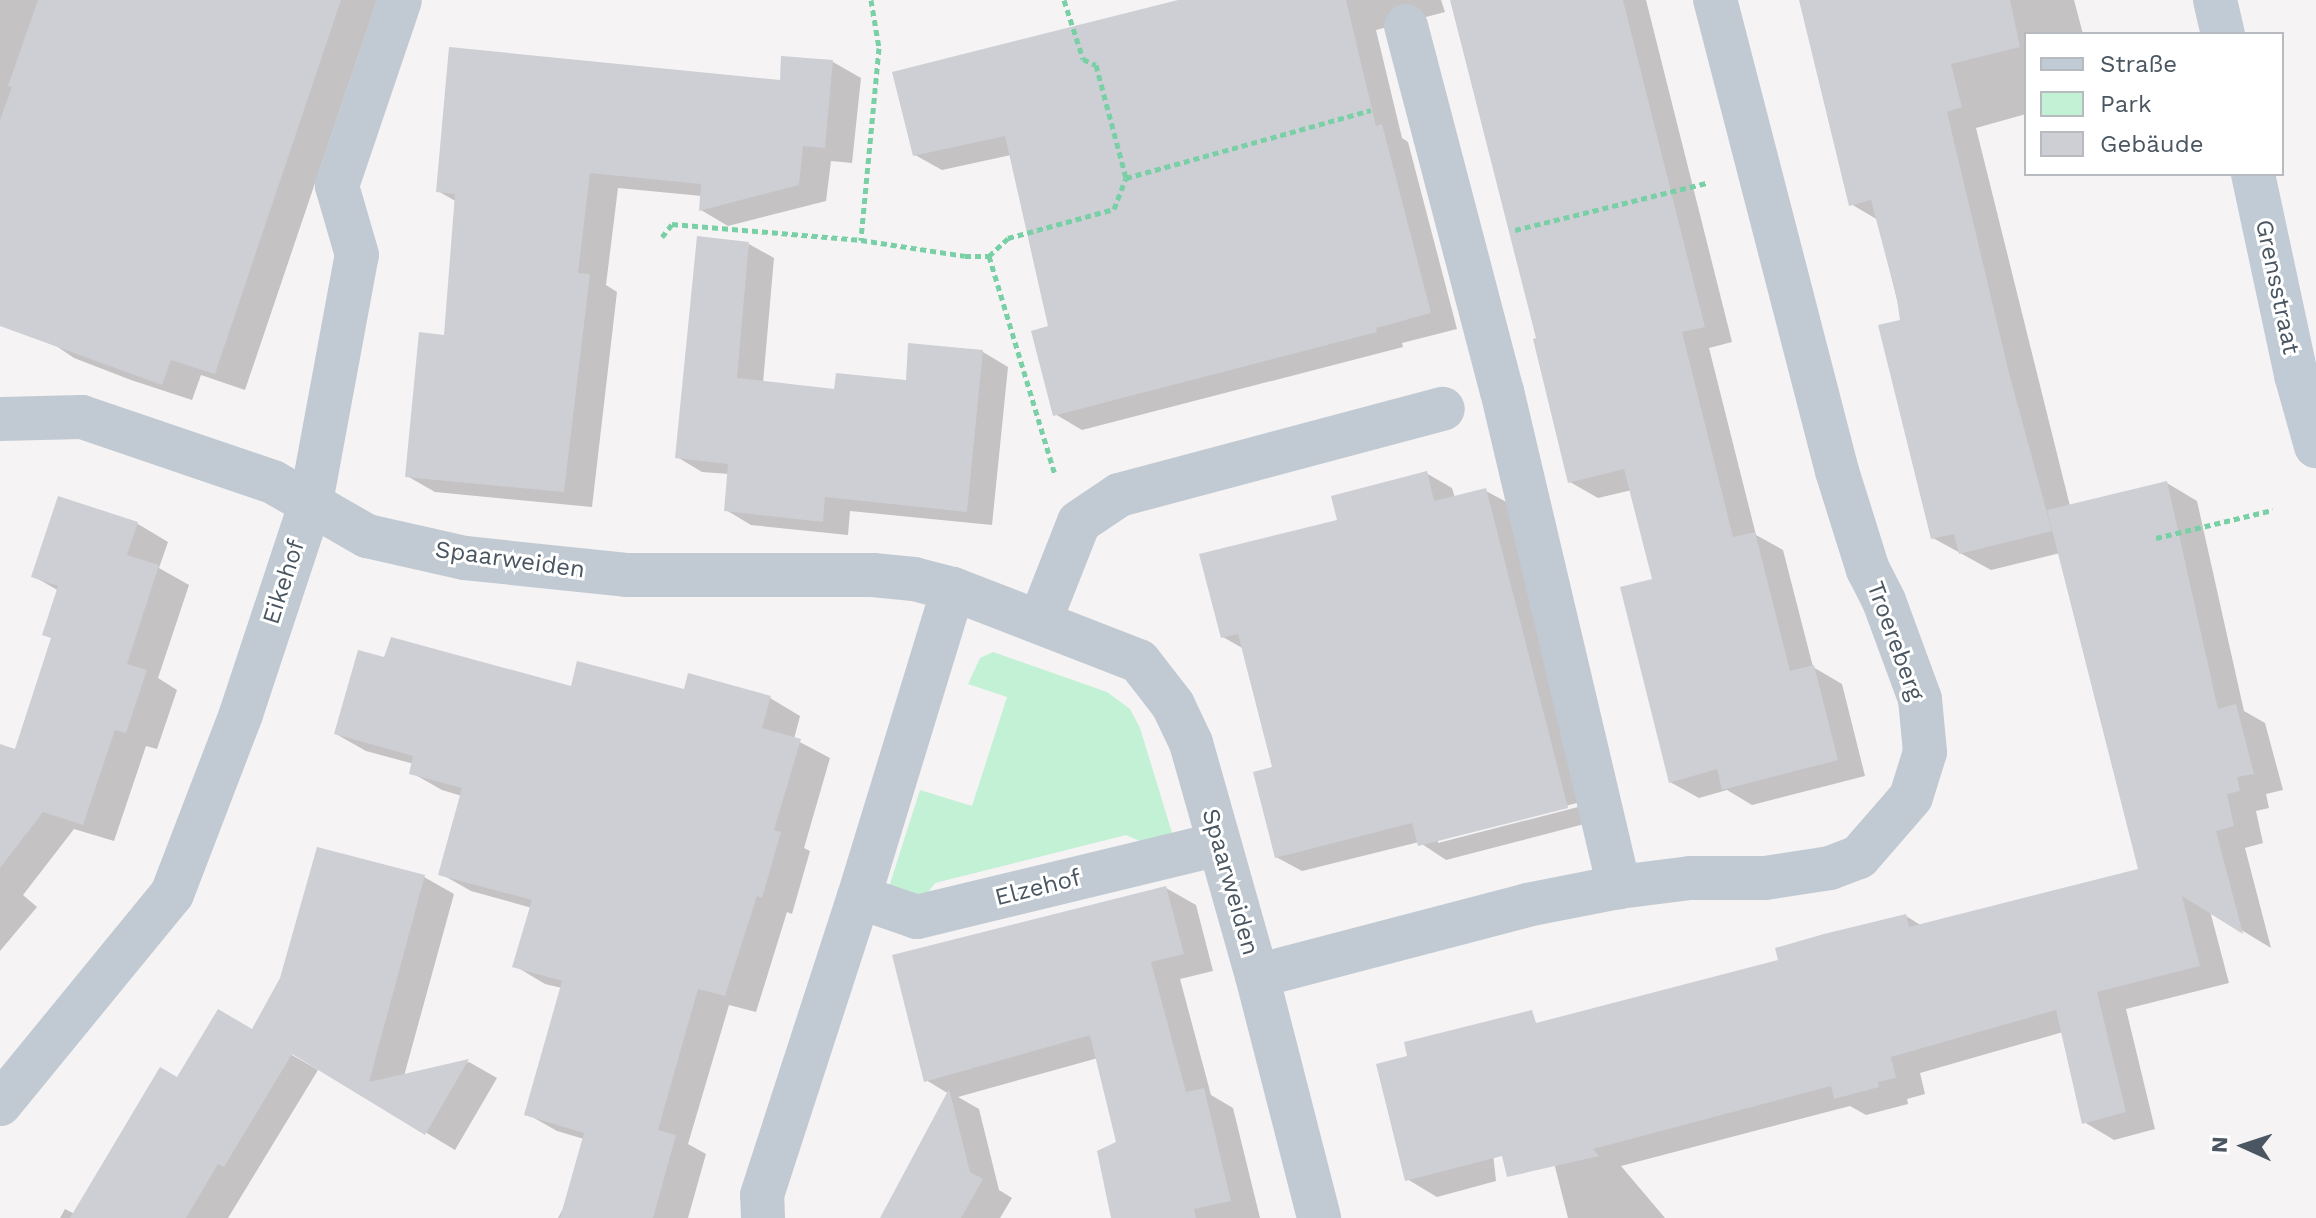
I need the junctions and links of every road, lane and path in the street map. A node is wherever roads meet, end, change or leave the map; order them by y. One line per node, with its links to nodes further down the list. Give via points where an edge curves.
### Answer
1 (400, 0): 19 (street, Eikehof, via 337,186 357,255)
2 (871, 0): 13 (path, via 879,48)
3 (1064, 0): 11 (path, via 1083,59 1096,65)
4 (1715, 0): 9 (street, Troereberg)
5 (2215, 0): 7 (main road)
6 (1406, 26): 8 (street)
7 (2223, 32)
8 (1425, 96): 11 (path); 14 (street)
9 (1759, 170): 14 (path); 26 (street, Troereberg, via 1837,471 1868,570 1920,699 1925,752 1911,797 1859,857 1830,868 1765,878 1690,878)
10 (2253, 176): 18 (main road, Grensstraat)
11 (1126, 178): 15 (path, via 1114,209 1008,238)
12 (662, 237): 13 (path, via 672,224)
13 (861, 240): 15 (path)
14 (1463, 243): 26 (street)
15 (989, 256): 21 (path, via 1049,462)
16 (1443, 409): 21 (street, via 1119,495)
17 (0, 419): 19 (street, Spaarweiden, via 82,417 273,482)
18 (2316, 446)
19 (311, 502): 23 (street, Spaarweiden, via 367,536 465,558 626,575 873,575); 29 (street, Eikehof, via 241,714 172,894)
20 (2273, 510): 22 (path)
21 (1079, 522): 24 (street)
22 (2156, 538)
23 (953, 589): 24 (street, Spaarweiden); 27 (street)
24 (1040, 621): 25 (street, Spaarweiden, via 1139,661 1156,679 1191,743)
25 (1218, 844): 27 (street, Elzehof, via 917,917); 28 (street, Spaarweiden)
26 (1619, 887): 28 (street, Troereberg, via 1527,905)
27 (859, 897): 30 (street, via 762,1195)
28 (1257, 976): 31 (street, Spaarweiden)
29 (0, 1104)
30 (763, 1218)
31 (1319, 1218)

